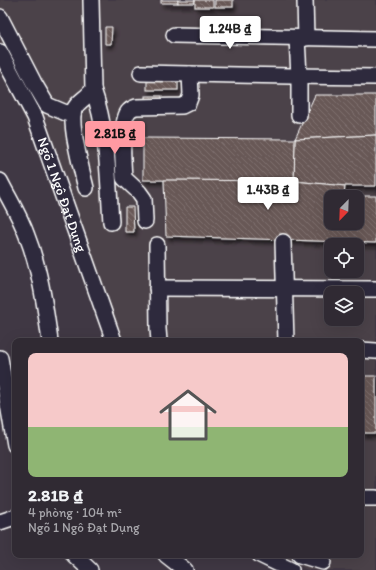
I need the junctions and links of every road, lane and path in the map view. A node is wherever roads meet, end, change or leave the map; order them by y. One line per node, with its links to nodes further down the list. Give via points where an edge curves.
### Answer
1 (91, 0): 12 (street)
2 (305, 0): 5 (street)
3 (0, 17): 13 (street, via 47,105)
4 (174, 35): 5 (street)
5 (297, 38): 6 (street); 10 (street)
6 (376, 39)
7 (0, 52): 25 (street, Ngõ 1 Ngô Đạt Dụng, via 35,117)
8 (141, 73): 9 (street)
9 (190, 74): 10 (street); 17 (street, via 191,95 188,103 182,106 136,107 132,108 125,118 124,178 144,198)
10 (299, 76): 11 (street); 14 (street)
11 (376, 77)
12 (93, 89): 13 (street, via 89,96 79,102); 18 (street, via 105,142)
13 (73, 114): 16 (street, via 72,121)
14 (299, 115)
15 (0, 181): 24 (street, via 28,236)
16 (86, 188)
17 (144, 221)
18 (110, 222)
19 (283, 242): 22 (street)
20 (157, 245): 21 (street)
21 (158, 288): 22 (street); 26 (street)
22 (284, 288): 23 (street); 27 (street)
23 (376, 288)
24 (49, 338)
25 (113, 338)
26 (159, 338)
27 (286, 338)
28 (364, 350): 29 (street)
29 (376, 351)
30 (0, 358): 31 (street)
31 (12, 428)
32 (364, 498): 33 (street)
33 (376, 498)
34 (12, 518): 35 (street)
35 (0, 522)
36 (77, 558): 41 (street)
37 (170, 558): 42 (street)
38 (266, 558): 43 (street)
39 (310, 558): 40 (street)
40 (323, 562)
41 (90, 570)
42 (185, 570)
43 (291, 570)

